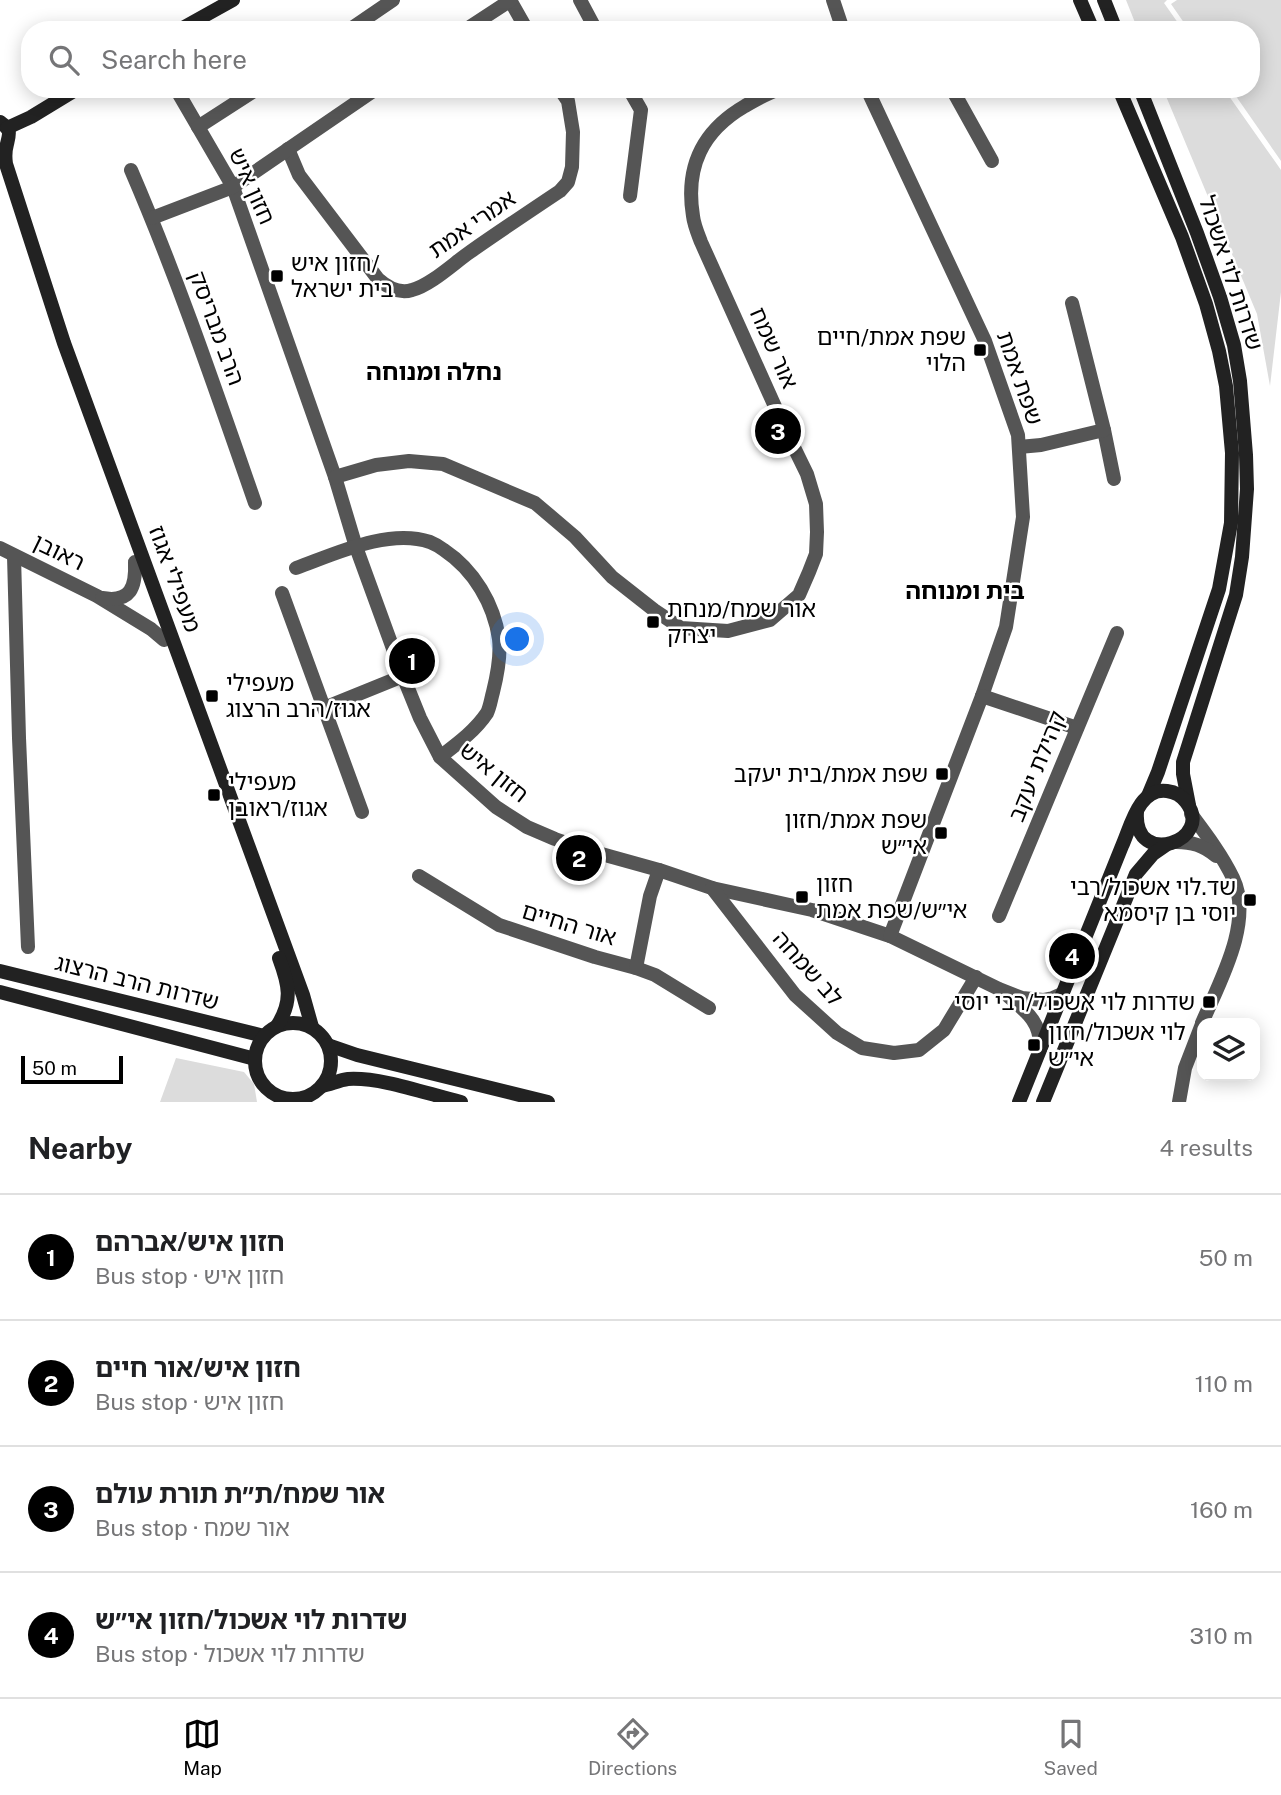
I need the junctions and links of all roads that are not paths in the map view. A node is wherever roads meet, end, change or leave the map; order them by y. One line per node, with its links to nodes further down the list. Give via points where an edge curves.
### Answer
1 (233, 0): 8 (main road)
2 (393, 0): 9 (street)
3 (511, 0): 10 (street); 11 (street)
4 (580, 0): 12 (street)
5 (833, 0): 13 (street)
6 (1080, 0): 14 (main road)
7 (1104, 0): 15 (main road)
8 (195, 21)
9 (362, 21)
10 (479, 21)
11 (522, 21)
12 (591, 21)
13 (840, 21)
14 (1089, 21)
15 (1112, 21)
16 (62, 98): 27 (main road, via 31,117)
17 (181, 98): 28 (street, חזון איש)
18 (243, 98): 28 (street)
19 (363, 98): 30 (street)
20 (566, 98): 30 (street, אמרי אמת, via 573,132 568,182 412,290 395,290 378,279 299,175)
21 (634, 98): 35 (street, via 641,110)
22 (760, 98): 40 (street, אור שמח, via 723,120 707,138 693,176 693,217 807,474 816,504 816,554 799,595 770,620 728,631 681,628 612,577 535,503 487,481 443,464 409,461)
23 (871, 98): 39 (street, שפת אמת, via 985,341)
24 (958, 98): 31 (street)
25 (1123, 98): 57 (main road, שדרות לוי אשכול, via 1206,304 1226,386 1232,453 1231,523 1219,589)
26 (1144, 98): 58 (main road, שדרות לוי אשכול, via 1197,233 1234,345 1247,455 1238,582 1184,762)
27 (4, 125): 29 (main road, מעפילי אגוז, via 9,136)
28 (198, 127): 34 (street, חזון איש)
29 (3, 146): 78 (main road, מעפילי אגוז, via 64,343)
30 (288, 149): 34 (street)
31 (992, 161)
32 (131, 170): 36 (street, הרב מבריסק)
33 (0, 176): 46 (main road, מעפילי אגוז, via 55,346)
34 (233, 187): 36 (street); 40 (street, חזון איש)
35 (630, 196)
36 (152, 218): 42 (street, הרב מבריסק)
37 (1072, 303): 38 (street)
38 (1104, 430): 39 (street); 41 (street)
39 (1019, 447): 53 (street, שפת אמת, via 1023,517 1006,627)
40 (335, 477): 43 (street, חזון איש)
41 (1114, 479)
42 (255, 503)
43 (356, 547): 47 (street); 52 (street, חזון איש); 56 (street, via 390,538 432,542 459,560 492,611 499,640 497,678 488,710 476,728)
44 (0, 548): 45 (street, ראובן)
45 (14, 556): 49 (street, ראובן); 68 (street)
46 (135, 562): 49 (street, ראובן, via 134,585 126,596); 51 (main road, מעפילי אגוז)
47 (296, 568)
48 (282, 593): 54 (street)
49 (97, 596): 51 (street, ראובן)
50 (1117, 633): 55 (street, קהילת יעקב)
51 (164, 640): 77 (main road, מעפילי אגוז, via 288,985 288,1004)
52 (403, 676): 54 (street); 56 (street, חזון איש)
53 (982, 696): 55 (street); 67 (street, שפת אמת)
54 (324, 708): 60 (street)
55 (1077, 728): 66 (street, קהילת יעקב)
56 (440, 757): 63 (street, חזון איש, via 496,807 527,827)
57 (1148, 796): 58 (main road, via 1170,791); 59 (main road)
58 (1190, 810): 61 (main road, via 1190,828); 62 (street)
59 (1138, 811): 61 (main road, via 1143,835 1150,841); 74 (main road)
60 (362, 812)
61 (1171, 844): 62 (street, via 1200,845); 91 (main road, via 1136,874)
62 (1225, 864): 76 (street, via 1234,879 1240,911 1225,968)
63 (659, 870): 65 (street, חזון איש); 69 (street)
64 (419, 876): 69 (street, אור החיים, via 499,925)
65 (712, 888): 67 (street, חזון איש, via 812,910); 71 (street, לב שמחה, via 795,995 837,1033 862,1048 894,1053 919,1050 944,1030)
66 (999, 916)
67 (890, 936): 71 (street, חזון איש)
68 (28, 947)
69 (636, 968): 75 (street, אור החיים)
70 (0, 971): 79 (main road, שדרות הרב הרצוג)
71 (976, 976): 72 (street, חזון איש)
72 (999, 989): 74 (street, חזון איש, via 1031,1000); 82 (street, חזון איש, via 1032,1018 1041,1036)
73 (0, 992): 83 (main road)
74 (1062, 995): 82 (main road)
75 (709, 1007)
76 (1204, 1018)
77 (277, 1026): 78 (main road); 79 (main road)
78 (312, 1027): 81 (main road)
79 (264, 1036): 83 (main road)
80 (1197, 1036): 92 (street)
81 (328, 1045): 85 (main road, via 331,1066); 89 (main road)
82 (1040, 1048): 90 (main road)
83 (255, 1059): 84 (main road)
84 (260, 1080): 86 (main road, via 277,1096); 87 (main road)
85 (322, 1086): 86 (main road); 88 (main road, via 361,1079)
86 (299, 1100)
87 (264, 1102)
88 (461, 1102)
89 (548, 1102)
90 (1019, 1102)
91 (1043, 1102)
92 (1179, 1102)

